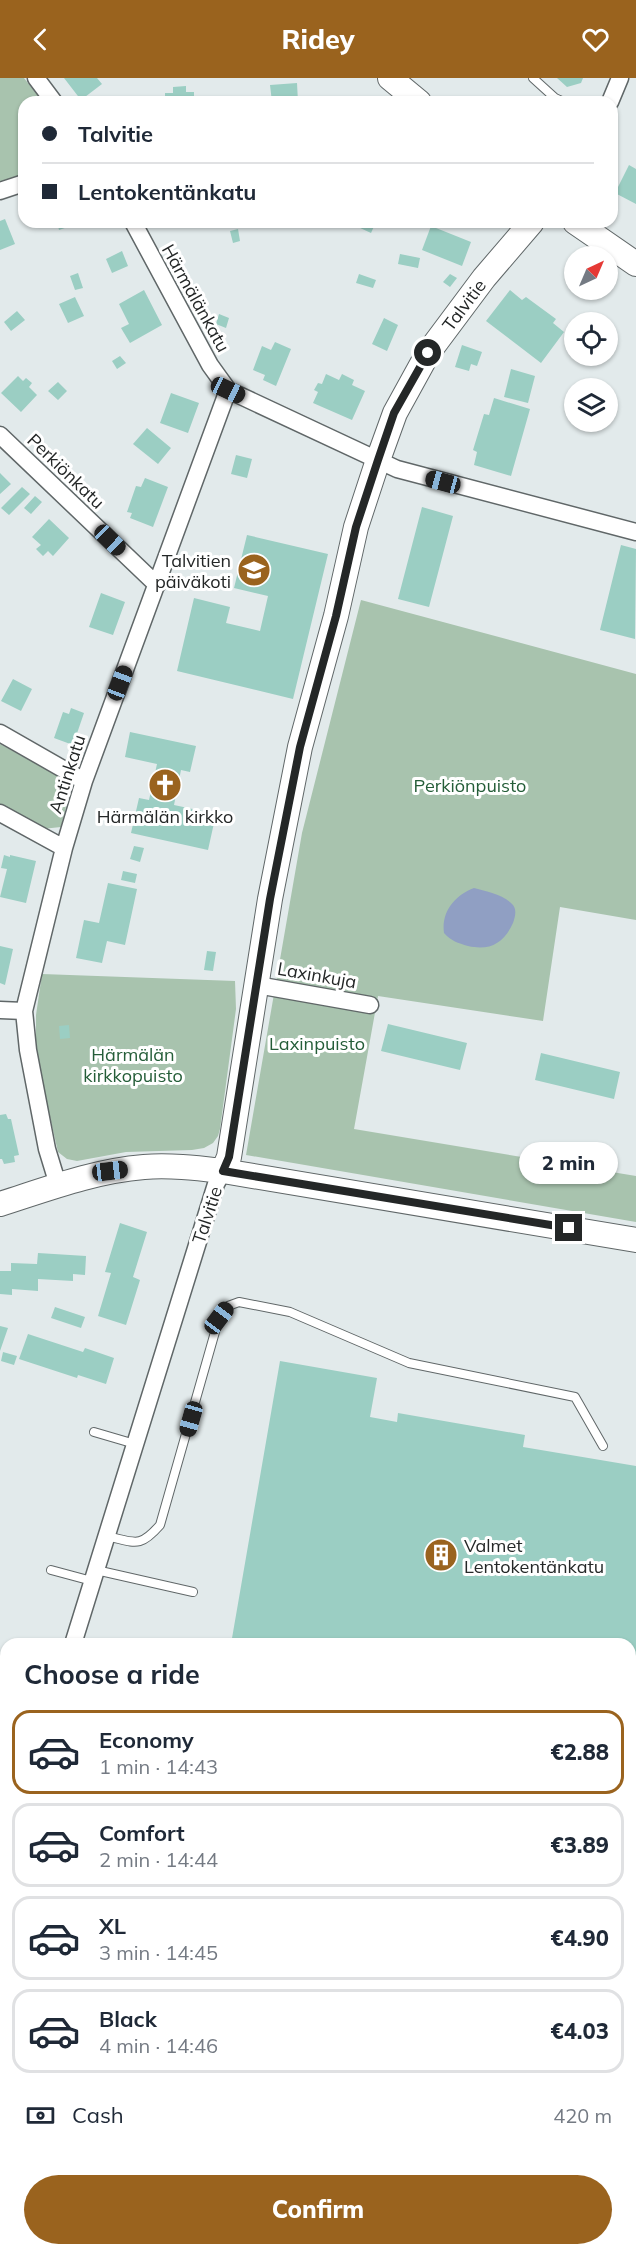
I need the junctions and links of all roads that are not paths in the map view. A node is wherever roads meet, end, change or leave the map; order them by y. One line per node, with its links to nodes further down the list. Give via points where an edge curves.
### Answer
1 (36, 78): 5 (street)
2 (390, 78): 6 (street)
3 (533, 78): 7 (lane)
4 (620, 78): 8 (street)
5 (50, 96)
6 (412, 96)
7 (553, 96)
8 (612, 96)
9 (18, 185): 10 (street)
10 (0, 191)
11 (136, 228): 15 (street, Härmälänkatu, via 210,365)
12 (527, 228): 17 (street, Talvitie, via 428,353 394,413)
13 (584, 228): 14 (street)
14 (636, 264)
15 (228, 390): 17 (street, Härmälänkatu); 19 (street, Antinkatu)
16 (0, 435): 19 (street, Perkiönkatu)
17 (378, 460): 18 (street, Härmälänkatu, via 396,470); 24 (street, Talvitie, via 356,527 300,747)
18 (636, 532)
19 (157, 585): 21 (street, Antinkatu)
20 (0, 733): 21 (street)
21 (84, 781): 23 (street, Antinkatu)
22 (0, 813): 23 (street)
23 (64, 848): 27 (street, Antinkatu)
24 (257, 985): 25 (street, Laxinkuja); 28 (street, Talvitie, via 229,1157)
25 (370, 1005)
26 (0, 1010): 27 (street)
27 (24, 1011): 29 (street, Antinkatu, via 28,1050)
28 (223, 1171): 29 (street, via 144,1167 110,1171); 31 (street); 33 (street, Talvitie)
29 (58, 1185): 30 (street)
30 (0, 1204)
31 (636, 1240)
32 (94, 1432): 33 (lane)
33 (135, 1444): 35 (street, Talvitie)
34 (603, 1446): 35 (lane, via 575,1397 409,1363 290,1312 240,1302 228,1306 219,1318 160,1525 148,1539 136,1543)
35 (106, 1536): 37 (street, Talvitie)
36 (51, 1570): 37 (lane)
37 (94, 1575): 38 (lane); 39 (street, Talvitie)
38 (193, 1592)
39 (75, 1638)

